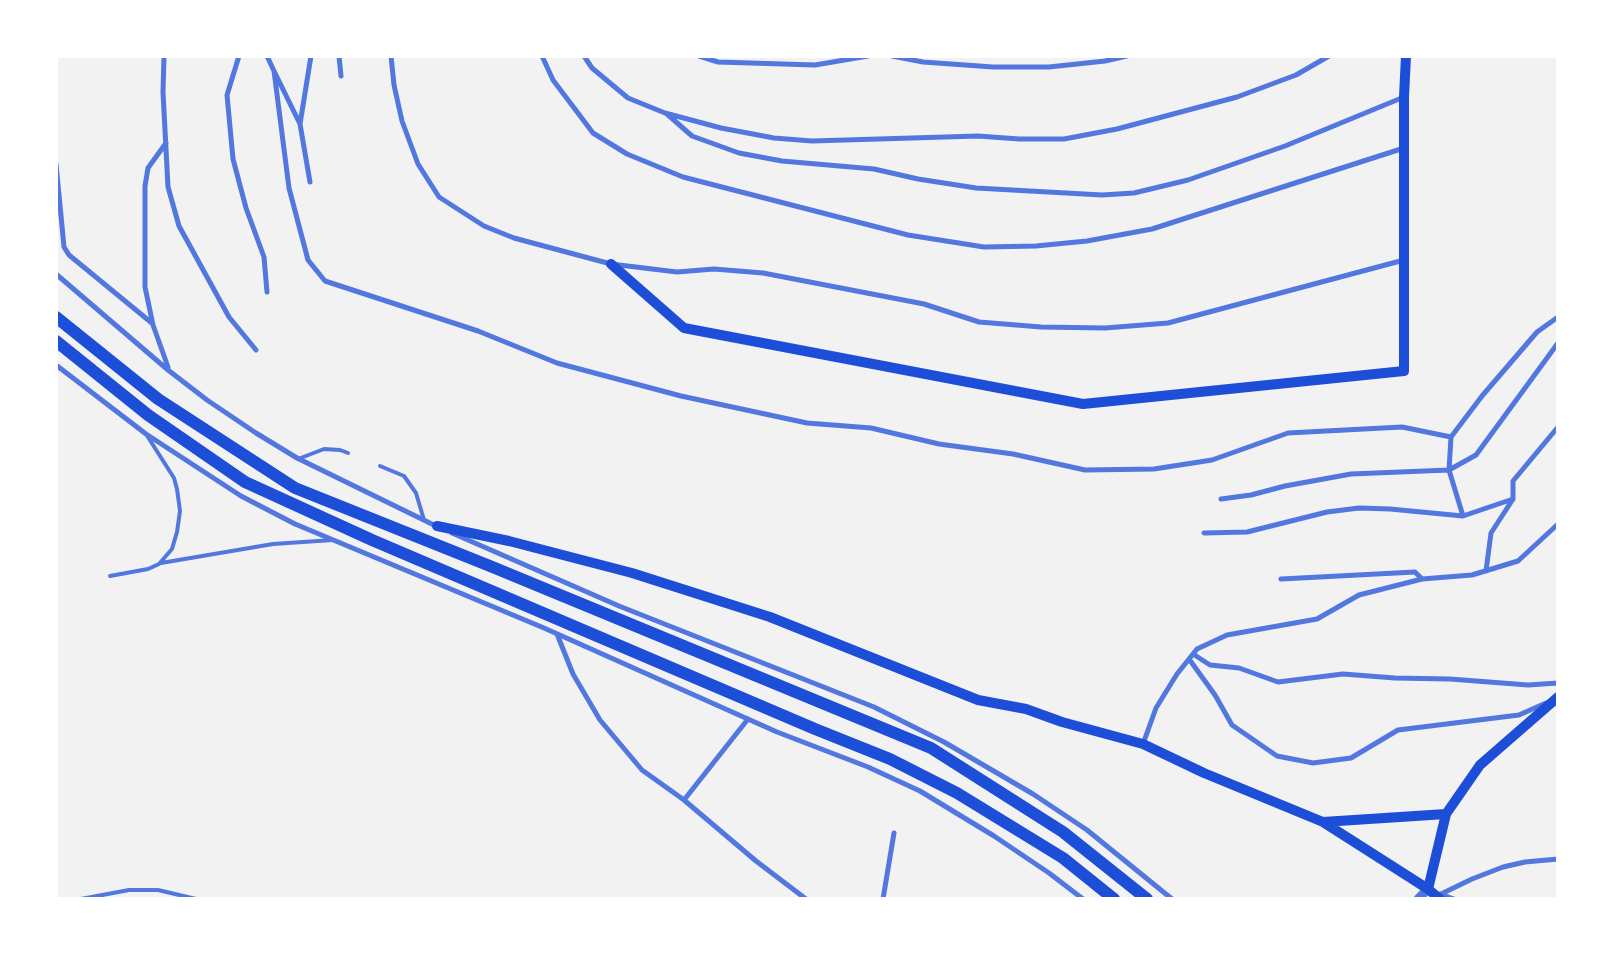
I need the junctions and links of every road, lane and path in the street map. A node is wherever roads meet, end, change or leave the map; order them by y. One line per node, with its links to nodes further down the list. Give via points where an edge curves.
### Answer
1 (164, 56): 20 (street)
2 (239, 56): 27 (street, via 227,95 234,160 246,208 264,257)
3 (267, 56): 15 (street)
4 (312, 56): 19 (street)
5 (339, 56): 16 (street)
6 (391, 56): 25 (street, via 402,121 418,164 439,196 484,226 514,238)
7 (542, 56): 21 (street, via 553,80 593,133 628,154 683,178 908,235 984,247 1079,242 1152,229)
8 (584, 56): 18 (street, via 592,68 628,98)
9 (699, 56): 10 (street, via 718,62 815,65)
10 (868, 56)
11 (892, 56): 12 (street, via 993,68 1049,67)
12 (1126, 56)
13 (1329, 56): 18 (street, via 1296,74 1237,97 1117,129 1064,139 978,136 802,140 721,128)
14 (1406, 56): 17 (main road)
15 (274, 71): 19 (street); 38 (street, via 289,188 308,260 325,281 478,330 557,363 681,396 807,423 871,428 939,444 1014,454 1085,470 1154,470 1212,460 1288,433 1402,427)
16 (341, 76)
17 (1404, 97): 18 (street, via 1285,146 1188,180 1134,193 1102,195 976,188 874,169 782,161 739,153 692,136); 21 (main road)
18 (665, 113)
19 (300, 124): 23 (street)
20 (166, 142): 30 (street, via 148,168 146,186 145,287); 33 (street, via 168,187 179,226 229,317)
21 (1404, 148): 24 (main road)
22 (56, 164): 30 (street, via 64,247 69,255)
23 (310, 182)
24 (1404, 260): 25 (street, via 1168,323 1105,328 979,322 924,304 763,273 714,269 677,272); 25 (main road, via 1404,371 1083,404 684,328)
25 (611, 264)
26 (56, 274): 35 (street)
27 (267, 292)
28 (56, 317): 76 (highway, via 158,399 295,488 932,748 1062,832)
29 (1558, 317): 38 (street, via 1537,332)
30 (153, 325): 35 (street)
31 (56, 341): 75 (highway, via 148,415 245,482 399,552 890,759 957,793 1063,858)
32 (1558, 343): 42 (street, via 1476,455)
33 (256, 350)
34 (56, 365): 37 (street)
35 (168, 370): 40 (street, via 207,400)
36 (1558, 428): 44 (street, via 1513,481)
37 (146, 434): 50 (street, via 241,496); 51 (lane, via 174,478 179,500 176,538 168,555)
38 (1451, 437): 42 (street)
39 (348, 453): 40 (lane, via 324,449)
40 (298, 459): 46 (street)
41 (380, 466): 46 (lane, via 404,476 416,493)
42 (1449, 470): 43 (street, via 1351,474); 45 (street)
43 (1222, 499)
44 (1513, 499): 45 (street); 52 (street, via 1491,533)
45 (1463, 516): 49 (street, via 1359,508 1327,512 1247,532)
46 (424, 520): 48 (street)
47 (1558, 524): 52 (street, via 1518,561)
48 (437, 526): 62 (main road, via 632,573 770,617 978,700 1026,709); 77 (street, via 619,606 874,707 944,742 1087,830)
49 (1204, 532)
50 (333, 540): 51 (lane, via 273,544); 56 (street)
51 (159, 564): 53 (lane, via 148,570)
52 (1486, 571): 55 (street)
53 (110, 576)
54 (1281, 579): 55 (street, via 1415,572)
55 (1422, 579): 57 (street, via 1359,595 1317,619 1227,635)
56 (557, 634): 61 (street); 63 (street, via 573,674 600,720 642,770)
57 (1193, 654): 58 (street); 59 (street, via 1210,665 1239,668 1278,682 1343,674)
58 (1189, 659): 60 (street, via 1232,725 1277,756 1313,763 1350,758 1398,730 1519,715); 62 (street, via 1156,708)
59 (1558, 684)
60 (1557, 698): 64 (main road, via 1480,765)
61 (748, 719): 63 (street); 74 (street, via 920,791 994,836)
62 (1143, 744): 65 (main road)
63 (684, 800): 72 (street)
64 (1446, 814): 65 (main road); 68 (main road)
65 (1323, 822): 68 (main road)
66 (894, 832): 73 (street)
67 (1558, 859): 69 (street, via 1503,867)
68 (1427, 894): 69 (main road); 78 (street)
69 (1441, 896): 79 (street)
70 (81, 899): 71 (lane, via 129,890 158,890)
71 (196, 899)
72 (806, 899)
73 (883, 899)
74 (1083, 899)
75 (1114, 899)
76 (1147, 899)
77 (1172, 899)
78 (1418, 899)
79 (1454, 899)

